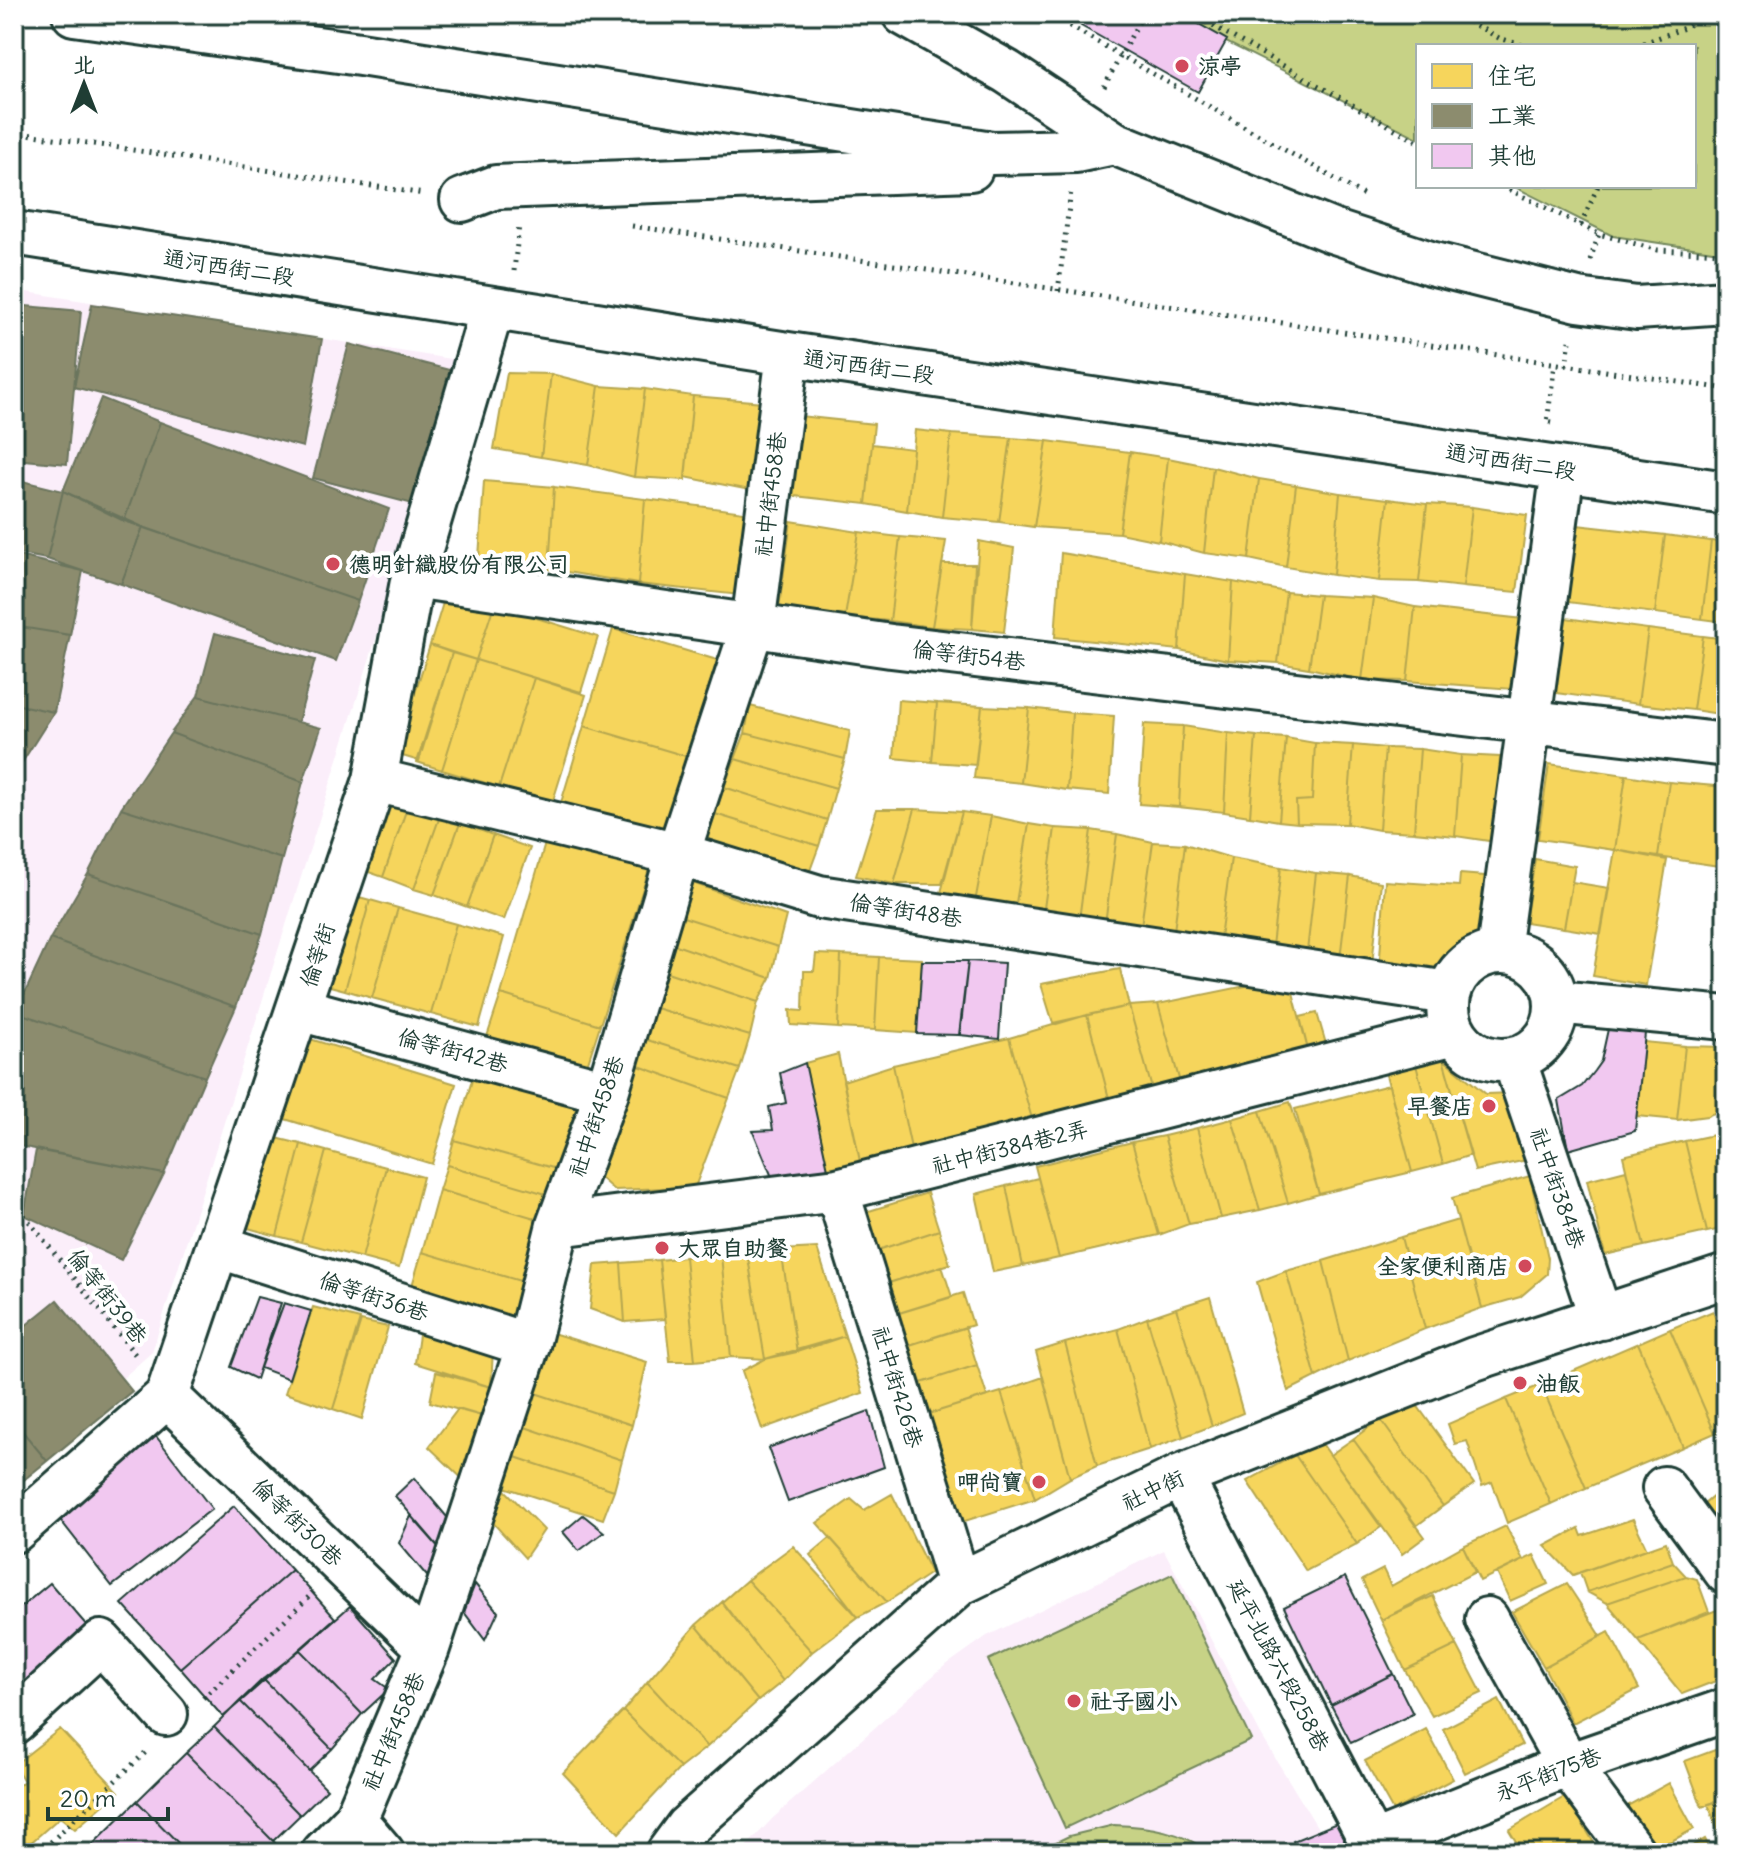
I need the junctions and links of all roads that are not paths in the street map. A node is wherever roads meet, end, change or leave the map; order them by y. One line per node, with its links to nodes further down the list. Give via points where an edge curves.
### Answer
1 (74, 14): 4 (street)
2 (904, 14): 3 (street, via 1007,72)
3 (1095, 147): 4 (street); 7 (street, via 1430,263 1578,300 1637,308)
4 (992, 153): 5 (street, via 981,169 496,187)
5 (462, 200)
6 (14, 233): 8 (street, 通河西街二段)
7 (1726, 302)
8 (492, 309): 9 (street, 通河西街二段); 12 (street, 倫等街)
9 (788, 354): 10 (street, 通河西街二段); 13 (street, 社中街458巷)
10 (1563, 469): 11 (street, 通河西街二段); 14 (street)
11 (1726, 493)
12 (413, 576): 13 (street, 倫等街54巷); 16 (street, 倫等街)
13 (753, 625): 14 (street, 倫等街54巷, via 891,646); 17 (street, 社中街458巷)
14 (1528, 720): 15 (street, 倫等街54巷); 18 (street)
15 (1726, 745)
16 (375, 780): 17 (street, 倫等街48巷); 21 (street, 倫等街)
17 (678, 854): 19 (street, 倫等街48巷, via 819,897); 25 (street, 社中街458巷)
18 (1498, 951): 19 (street, via 1466,964); 20 (street, via 1531,959 1548,978)
19 (1448, 993): 23 (street)
20 (1556, 1002): 22 (street); 24 (street, via 1548,1035 1537,1048)
21 (299, 1009): 25 (street, 倫等街42巷); 28 (street, 倫等街)
22 (1726, 1018)
23 (1455, 1033): 24 (street, via 1472,1053); 26 (street, 社中街384巷2弄)
24 (1514, 1059): 30 (street, 社中街384巷)
25 (607, 1092): 27 (street, 社中街458巷)
26 (837, 1190): 27 (street, 社中街384巷2弄); 37 (street, 社中街426巷)
27 (558, 1225): 31 (street, 社中街458巷)
28 (220, 1247): 31 (street, 倫等街36巷); 32 (street, 倫等街)
29 (1726, 1276): 30 (street, 社中街)
30 (1601, 1318): 33 (street, 社中街, via 1474,1359)
31 (528, 1345): 39 (street, 社中街458巷)
32 (167, 1396): 35 (street, 倫等街); 39 (street, 倫等街30巷)
33 (1181, 1476): 37 (street, 社中街); 45 (street, 延平北路六段258巷)
34 (1664, 1488): 36 (street)
35 (14, 1531)
36 (1726, 1572)
37 (959, 1584): 49 (street, 社中街, via 687,1827)
38 (1487, 1619): 43 (street)
39 (428, 1648): 44 (street, 社中街458巷)
40 (1726, 1710): 43 (street, 永平街75巷)
41 (166, 1714): 42 (street, via 101,1642)
42 (14, 1722)
43 (1568, 1765): 45 (street, 永平街75巷); 46 (street)
44 (355, 1820): 47 (street); 48 (street)
45 (1374, 1849)
46 (1633, 1852)
47 (323, 1853)
48 (383, 1853)
49 (668, 1853)

